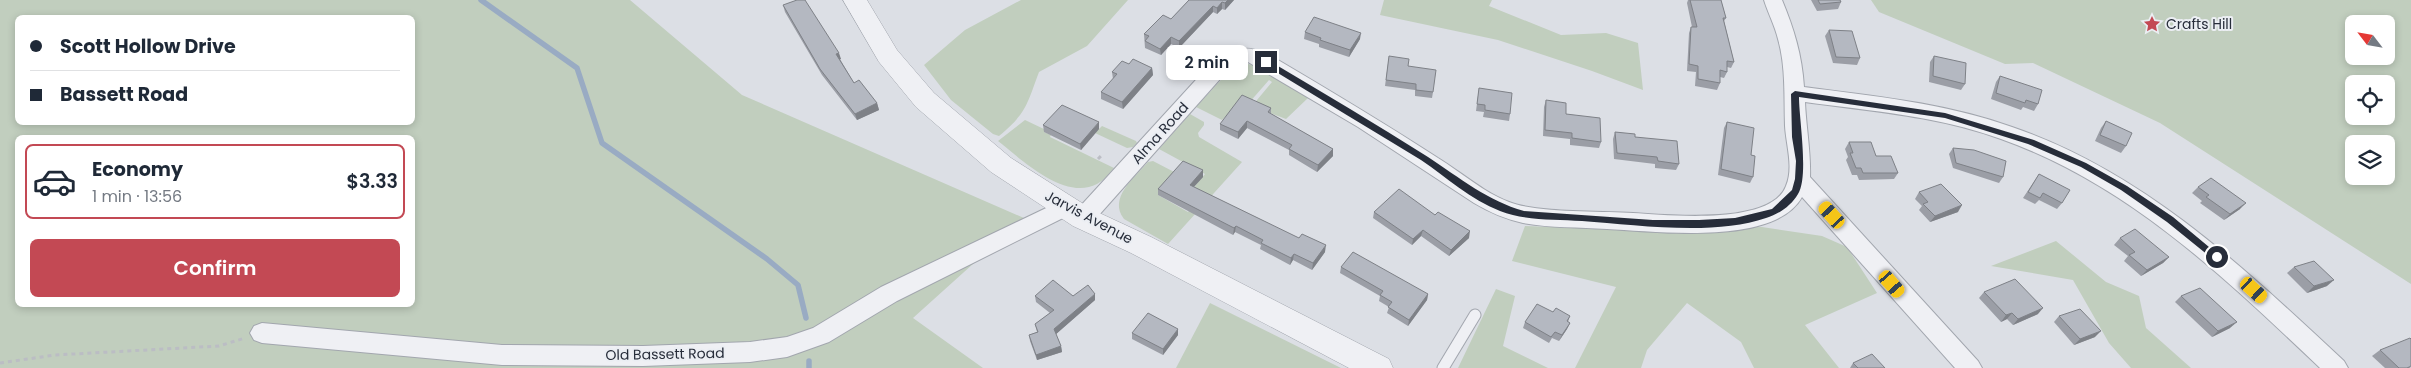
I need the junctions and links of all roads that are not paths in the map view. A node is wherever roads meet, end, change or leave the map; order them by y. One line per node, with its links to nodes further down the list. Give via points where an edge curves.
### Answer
1 (1773, 0): 3 (street, via 1791,51)
2 (858, 1): 5 (street, Jarvis Avenue, via 888,56 925,100 994,159)
3 (1795, 94): 4 (street); 11 (street, via 1945,116 2012,136 2084,165 2132,193 2194,238)
4 (1799, 179): 5 (street, Alma Road, via 1795,192 1783,206 1763,216 1735,221 1653,223 1524,214 1487,201 1288,75 1255,56 1241,54 1222,64); 10 (street)
5 (1074, 213): 7 (street, Old Bassett Road, via 889,294 821,335 787,347 750,352 643,356 502,355); 8 (street, Jarvis Avenue)
6 (1475, 315): 9 (lane)
7 (262, 333)
8 (1378, 368)
9 (1443, 368)
10 (1970, 368)
11 (2336, 368)

